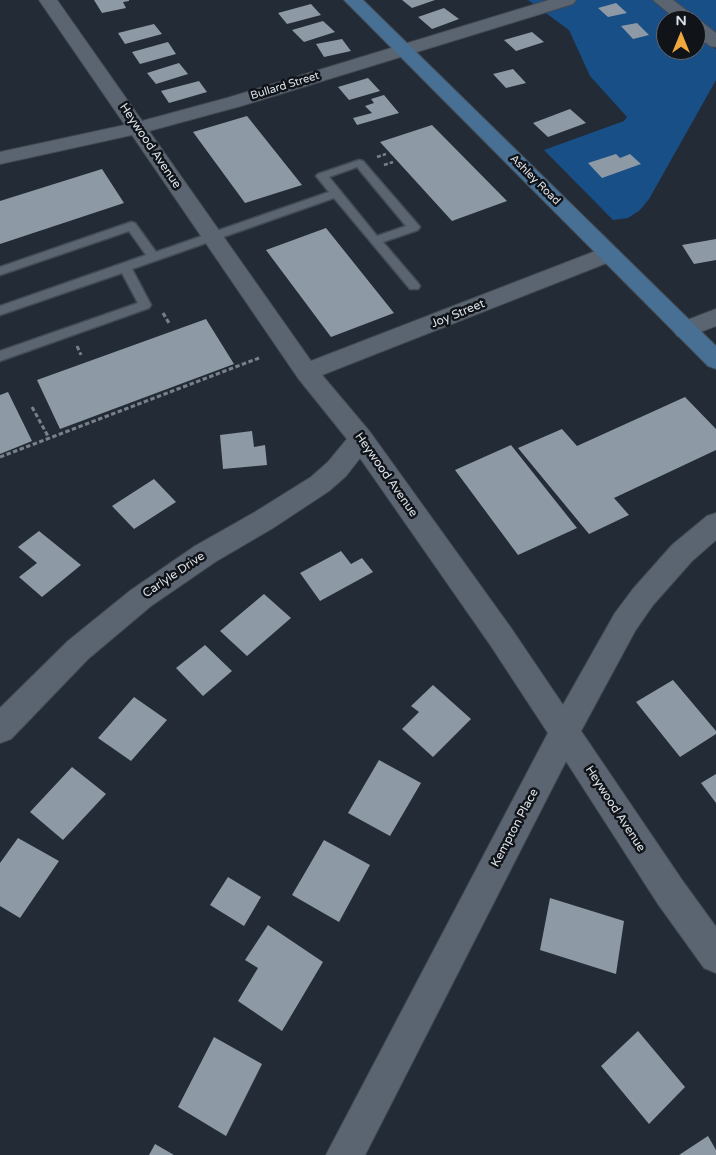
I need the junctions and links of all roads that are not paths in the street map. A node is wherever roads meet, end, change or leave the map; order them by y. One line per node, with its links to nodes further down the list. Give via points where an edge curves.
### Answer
1 (48, 0): 9 (street, Heywood Avenue)
2 (354, 0): 8 (street, Ashley Road)
3 (567, 0): 8 (street, Bullard Street)
4 (662, 0): 5 (street)
5 (675, 10)
6 (706, 34): 7 (street)
7 (716, 42)
8 (405, 50): 9 (street, Bullard Street); 14 (street, Ashley Road)
9 (138, 128): 10 (street, Bullard Street); 12 (street, Heywood Avenue)
10 (0, 158)
11 (336, 194): 12 (lane); 13 (lane); 13 (lane, via 322,176 359,164 414,227)
12 (212, 237): 15 (lane); 24 (street, Heywood Avenue)
13 (375, 241): 18 (lane)
14 (609, 254): 21 (street, Ashley Road); 24 (street, Joy Street)
15 (154, 258): 16 (lane); 17 (lane, via 131,226)
16 (125, 268): 19 (lane); 22 (lane, via 145,305)
17 (0, 271)
18 (414, 286)
19 (0, 311)
20 (716, 317): 21 (street)
21 (685, 330): 23 (street, Ashley Road)
22 (0, 356)
23 (716, 360)
24 (306, 372): 25 (street, Heywood Avenue, via 335,403)
25 (362, 440): 27 (street, Carlyle Drive, via 320,484 205,554 141,598 78,650); 28 (street, Heywood Avenue, via 501,637)
26 (716, 524): 28 (street, Kempton Place, via 682,553 638,603)
27 (0, 729)
28 (564, 733): 29 (street, Heywood Avenue); 30 (street, Kempton Place)
29 (716, 956)
30 (346, 1155)

